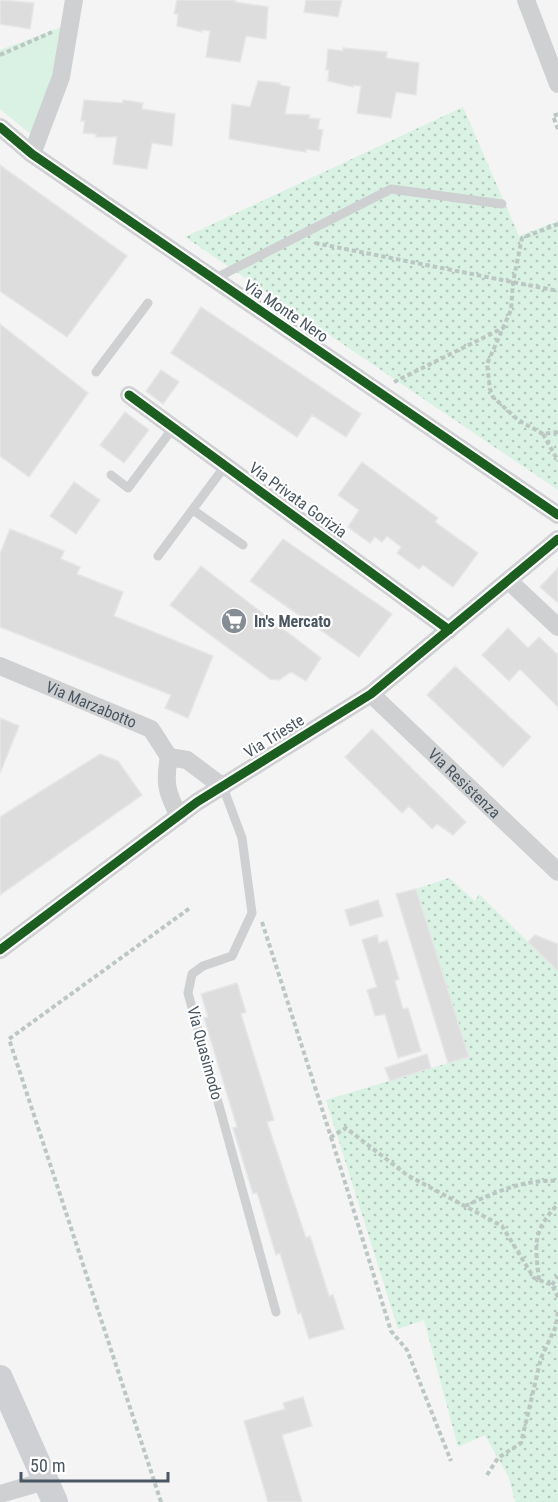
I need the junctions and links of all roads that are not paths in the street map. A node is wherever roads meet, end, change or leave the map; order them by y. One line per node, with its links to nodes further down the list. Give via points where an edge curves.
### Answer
1 (74, 0): 5 (street, via 61,77)
2 (526, 0): 3 (street)
3 (558, 84)
4 (0, 127): 5 (street, Via Monte Nero)
5 (32, 154): 7 (street, Via Monte Nero)
6 (502, 204): 7 (lane, via 391,189)
7 (214, 279): 15 (street, Via Monte Nero)
8 (148, 303): 9 (lane)
9 (96, 372)
10 (129, 395): 11 (street, Via Privata Gorizia)
11 (173, 428): 12 (street, Via Privata Gorizia); 13 (lane, via 128,488)
12 (225, 466): 14 (lane); 21 (street, Via Privata Gorizia)
13 (111, 475)
14 (193, 510): 17 (lane); 18 (lane)
15 (558, 515)
16 (558, 540): 19 (street, Via Trieste)
17 (243, 545)
18 (158, 556)
19 (509, 581): 20 (street); 21 (street, Via Trieste)
20 (558, 627)
21 (449, 630): 23 (street, Via Trieste)
22 (0, 666): 24 (street, Via Marzabotto, via 151,729)
23 (371, 694): 25 (street, Via Trieste); 27 (street, Via Resistenza)
24 (169, 757): 25 (street, via 187,760); 26 (street, via 165,778 168,795)
25 (223, 787): 26 (street, Via Trieste); 29 (lane, Via Quasimodo, via 242,838 252,913 232,956 192,974 188,993)
26 (179, 816): 28 (street, Via Trieste)
27 (558, 872)
28 (0, 950)
29 (276, 1312)
30 (0, 1378): 31 (street)
31 (50, 1491): 32 (street)
32 (0, 1494)

